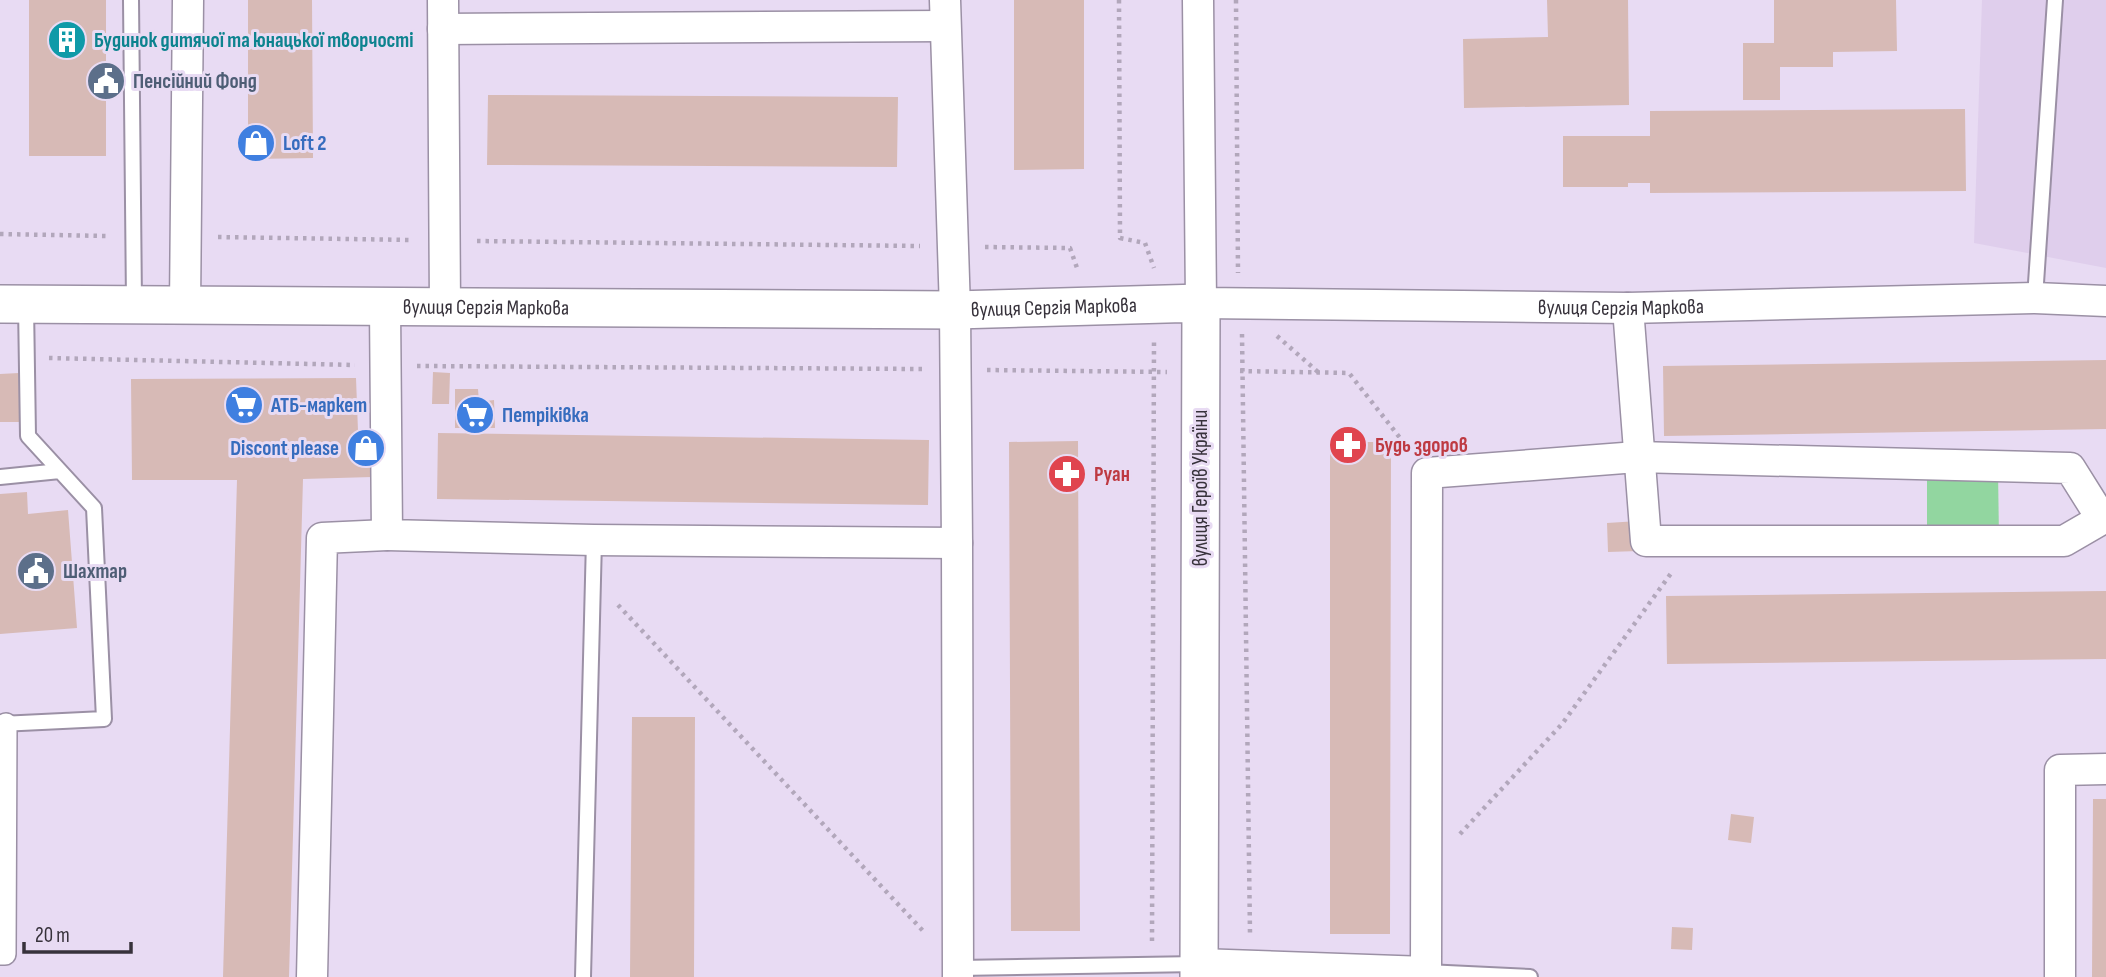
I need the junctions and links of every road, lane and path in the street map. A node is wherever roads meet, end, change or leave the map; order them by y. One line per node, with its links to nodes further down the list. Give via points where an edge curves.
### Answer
1 (131, 0): 10 (lane)
2 (188, 0): 11 (street)
3 (1119, 0): 17 (path, via 1120,237 1145,243)
4 (1198, 0): 20 (street, вулиця Героїв України)
5 (1236, 0): 23 (path)
6 (2055, 0): 18 (lane)
7 (945, 13): 8 (street); 13 (street)
8 (443, 14): 12 (street)
9 (0, 234): 10 (path)
10 (132, 236): 22 (lane)
11 (186, 237): 12 (path); 24 (street)
12 (446, 240): 13 (path); 25 (street)
13 (951, 247): 14 (path, via 1070,248 1077,268); 28 (street)
14 (1090, 268)
15 (1142, 270): 17 (path)
16 (1165, 270): 17 (path)
17 (1154, 287): 20 (street, вулиця Сергія Маркова); 28 (street, вулиця Сергія Маркова); 33 (path)
18 (2035, 298): 19 (street, вулиця Сергія Маркова); 27 (street, вулиця Сергія Маркова)
19 (2106, 301)
20 (1201, 303): 23 (street, вулиця Сергія Маркова); 51 (street, вулиця Героїв України)
21 (13, 304): 22 (street, вулиця Сергія Маркова); 29 (lane)
22 (134, 305): 24 (street, вулиця Сергія Маркова)
23 (1241, 305): 27 (street, вулиця Сергія Маркова); 32 (path)
24 (185, 306): 26 (street, вулиця Сергія Маркова)
25 (445, 307): 26 (street, вулиця Сергія Маркова); 28 (street, вулиця Сергія Маркова)
26 (385, 308): 30 (street)
27 (1628, 308): 35 (street)
28 (955, 310): 31 (street)
29 (27, 357): 30 (path); 36 (lane, via 28,436)
30 (386, 365): 31 (path); 40 (street)
31 (956, 370): 33 (path); 43 (street)
32 (1242, 371): 37 (path, via 1349,373); 50 (path)
33 (1154, 372): 34 (path); 49 (path)
34 (1175, 372)
35 (1637, 457): 37 (street); 39 (street, via 2070,468); 42 (street, via 1646,541)
36 (60, 471): 38 (lane); 45 (lane, via 94,508 104,719)
37 (1427, 473): 47 (street)
38 (0, 477)
39 (2104, 519): 42 (street, via 2064,541)
40 (387, 535): 41 (street); 54 (street, via 322,538)
41 (594, 540): 43 (street); 44 (lane)
42 (1673, 540): 47 (path, via 1672,573 1570,713)
43 (957, 543): 53 (street)
44 (593, 578): 53 (path); 55 (lane)
45 (3, 724): 48 (street, via 5,954)
46 (2106, 769): 57 (street, via 2060,771)
47 (1426, 870): 52 (street)
48 (0, 954)
49 (1152, 965): 51 (lane); 53 (lane)
50 (1251, 965): 51 (street); 52 (street)
51 (1199, 971)
52 (1426, 972): 56 (lane)
53 (958, 973)
54 (312, 977)
55 (583, 977)
56 (1530, 977)
57 (2060, 977)

